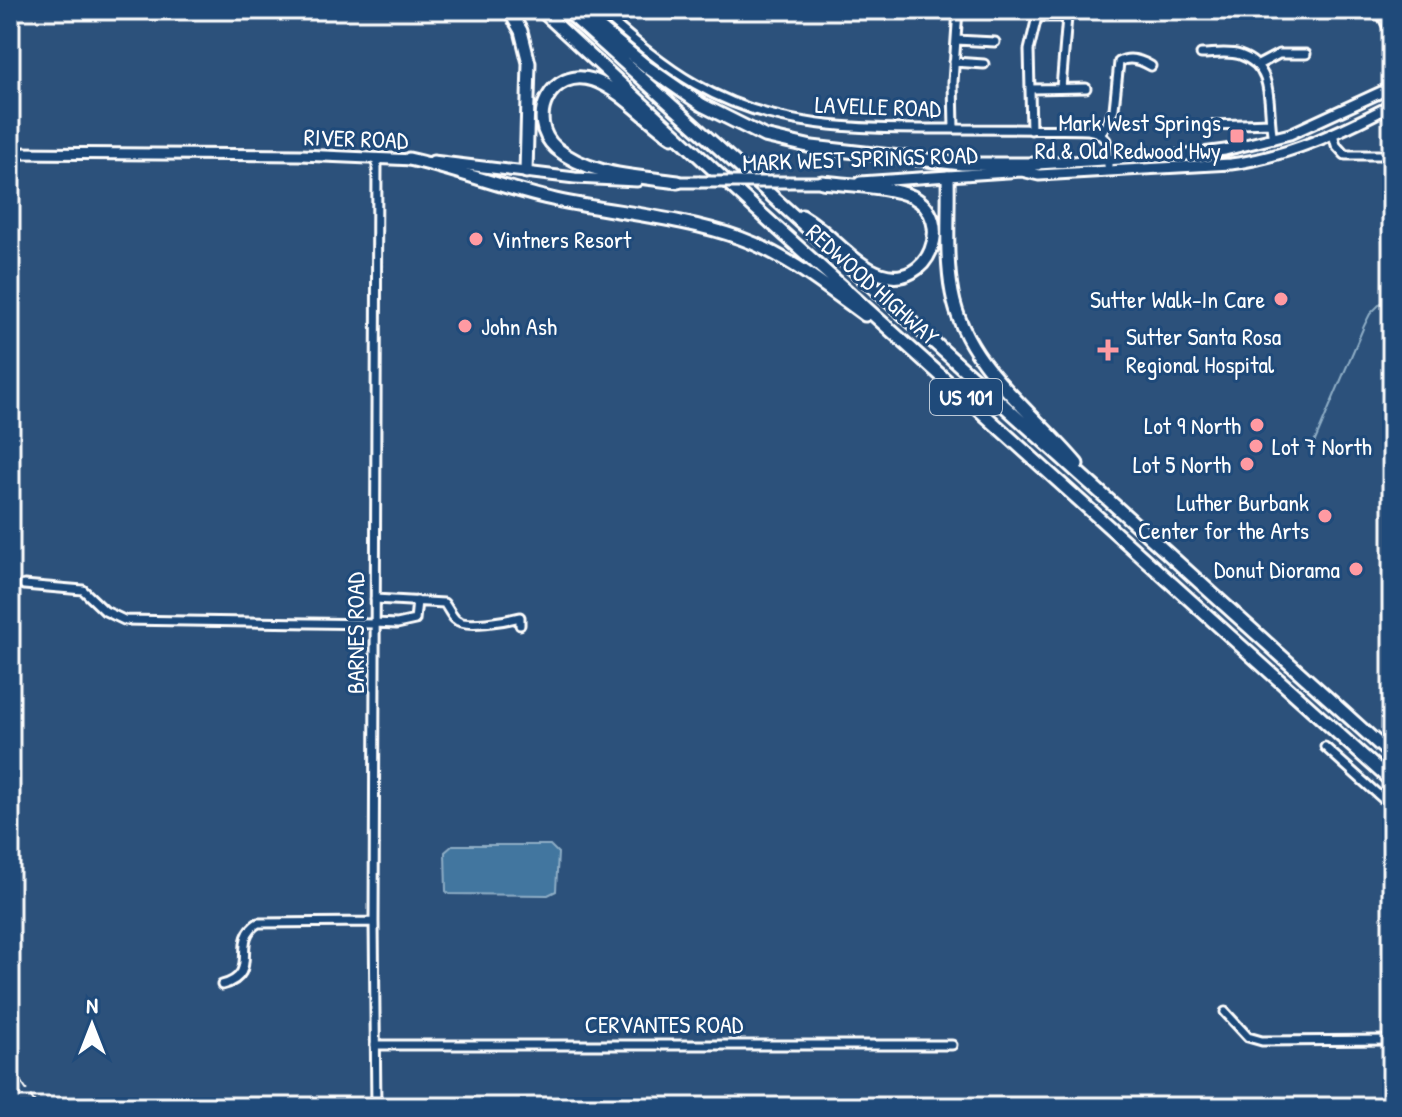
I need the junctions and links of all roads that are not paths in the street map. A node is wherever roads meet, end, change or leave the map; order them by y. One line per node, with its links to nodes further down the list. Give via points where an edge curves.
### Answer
1 (509, 10): 40 (highway, via 529,63)
2 (541, 10): 33 (highway, REDWOOD HIGHWAY / US 101)
3 (566, 10): 45 (highway, REDWOOD HIGHWAY / US 101)
4 (578, 10): 37 (highway, via 675,88 764,136 812,147 962,164)
5 (599, 10): 26 (street, LAVELLE ROAD, via 679,74 755,111 836,128)
6 (958, 10): 9 (street)
7 (1380, 10): 8 (main road)
8 (1392, 33)
9 (956, 40): 10 (street); 13 (street)
10 (995, 42)
11 (1201, 54): 15 (street, via 1236,54)
12 (1306, 54): 15 (street, via 1279,54)
13 (954, 62): 14 (street); 26 (street)
14 (984, 64)
15 (1258, 65): 24 (street, via 1268,84)
16 (1151, 66): 28 (street, via 1138,60 1119,62 1114,109)
17 (1392, 81): 22 (main road)
18 (1392, 87): 22 (main road, MARK WEST SPRINGS ROAD)
19 (1061, 88): 20 (street); 21 (street); 21 (street, via 1067,17 1037,17 1029,50)
20 (1086, 88)
21 (1031, 89): 27 (street)
22 (1380, 94): 30 (main road, MARK WEST SPRINGS ROAD)
23 (1392, 105): 29 (main road, MARK WEST SPRINGS ROAD)
24 (1270, 123): 25 (street); 30 (street)
25 (1213, 125)
26 (954, 129): 27 (street, LAVELLE ROAD)
27 (1031, 130): 28 (street, LAVELLE ROAD)
28 (1101, 134): 36 (street)
29 (1333, 134): 32 (street, via 1345,155); 39 (main road, MARK WEST SPRINGS ROAD, via 1246,162)
30 (1273, 139): 36 (main road, MARK WEST SPRINGS ROAD, via 1212,153)
31 (10, 153): 34 (main road, RIVER ROAD)
32 (1392, 155)
33 (703, 157): 42 (highway, via 596,81 567,80 546,99 543,129 562,152 603,170); 46 (highway, REDWOOD HIGHWAY / US 101)
34 (377, 158): 35 (main road, RIVER ROAD); 49 (street, BARNES ROAD)
35 (409, 159): 40 (main road, RIVER ROAD); 46 (highway, via 556,200 742,239 798,266)
36 (1108, 159): 37 (main road, MARK WEST SPRINGS ROAD); 39 (street)
37 (1037, 164): 38 (main road, MARK WEST SPRINGS ROAD)
38 (1022, 171): 39 (main road, MARK WEST SPRINGS ROAD); 41 (main road, MARK WEST SPRINGS ROAD)
39 (1108, 171)
40 (526, 172): 42 (main road, RIVER ROAD)
41 (948, 177): 44 (main road, MARK WEST SPRINGS ROAD); 47 (highway, via 950,280 971,344)
42 (678, 182): 43 (main road, RIVER ROAD)
43 (699, 182): 44 (main road, MARK WEST SPRINGS ROAD, bridge)
44 (822, 182): 45 (highway, via 916,199 934,227 928,258 904,275 883,275)
45 (783, 206): 47 (highway, REDWOOD HIGHWAY / US 101)
46 (917, 353): 55 (highway, REDWOOD HIGHWAY / US 101)
47 (1106, 498): 54 (highway, REDWOOD HIGHWAY / US 101)
48 (24, 585): 51 (street, via 83,590 124,620)
49 (375, 599): 50 (street); 51 (street, BARNES ROAD)
50 (417, 601): 51 (street, via 415,620); 52 (street, via 444,603 461,622 520,617)
51 (375, 624): 57 (street, BARNES ROAD)
52 (520, 625)
53 (1325, 747): 56 (street)
54 (1392, 756)
55 (1392, 782)
56 (1392, 807)
57 (374, 922): 58 (street, via 258,923 246,936 241,976); 61 (street, BARNES ROAD)
58 (222, 985)
59 (1225, 1012): 60 (street, via 1248,1037 1262,1041)
60 (1392, 1040)
61 (375, 1045): 62 (street, CERVANTES ROAD); 63 (street, BARNES ROAD)
62 (952, 1045)
63 (376, 1107)

